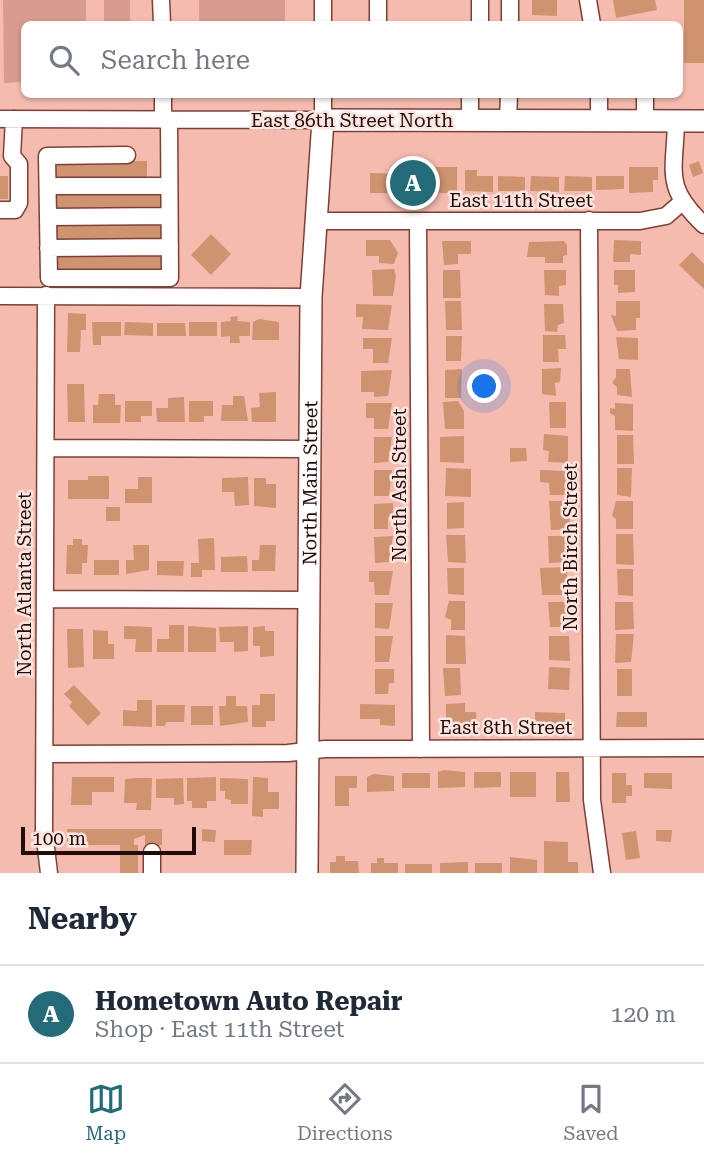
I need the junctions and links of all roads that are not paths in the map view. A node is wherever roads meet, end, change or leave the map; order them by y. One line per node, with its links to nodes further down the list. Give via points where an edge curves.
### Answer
1 (161, 0): 7 (street)
2 (323, 0): 8 (street)
3 (378, 0): 9 (street)
4 (480, 0): 10 (street)
5 (510, 0): 11 (street)
6 (588, 0): 12 (street)
7 (162, 21)
8 (323, 21)
9 (378, 21)
10 (480, 21)
11 (510, 21)
12 (592, 21)
13 (163, 98): 21 (street)
14 (323, 98): 22 (street, North Main Street)
15 (470, 98): 23 (street)
16 (510, 98): 24 (street)
17 (518, 98): 24 (street)
18 (599, 98): 25 (street)
19 (645, 98): 26 (street)
20 (7, 119): 21 (street, East 86th Street North); 30 (street)
21 (166, 119): 22 (street, East 86th Street North); 32 (street)
22 (323, 120): 23 (main road, East 86th Street North); 38 (main road, North Main Street)
23 (470, 120): 24 (main road, East 86th Street North)
24 (514, 120): 25 (main road, East 86th Street North)
25 (599, 120): 26 (main road, East 86th Street North)
26 (645, 121): 27 (main road, East 86th Street North)
27 (676, 121): 28 (main road, East 86th Street North); 33 (street, via 674,180)
28 (704, 121)
29 (127, 155): 31 (street, via 47,156)
30 (6, 159): 34 (street, via 19,164 19,203 15,210)
31 (48, 186): 32 (street); 36 (street)
32 (169, 186): 35 (street)
33 (681, 203): 37 (street, East 11th Street, via 653,220); 40 (street)
34 (0, 210)
35 (169, 216): 36 (street); 41 (street)
36 (48, 217): 42 (street)
37 (589, 220): 39 (street, East 11th Street); 50 (street, North Birch Street)
38 (314, 221): 39 (street, East 11th Street); 45 (main road, North Main Street)
39 (418, 222): 52 (street, North Ash Street)
40 (704, 225)
41 (170, 247): 42 (street); 42 (street, via 170,278 49,278)
42 (48, 248)
43 (46, 295): 44 (street); 45 (street); 46 (street, North Atlanta Street)
44 (0, 296)
45 (312, 297): 47 (main road, North Main Street)
46 (46, 448): 47 (street); 48 (street, North Atlanta Street)
47 (310, 449): 49 (main road, North Main Street)
48 (45, 599): 49 (street); 54 (street, North Atlanta Street)
49 (309, 600): 53 (main road, North Main Street)
50 (592, 748): 51 (street, East 8th Street); 52 (street, East 8th Street); 59 (street, North Birch Street, via 594,821)
51 (704, 748)
52 (421, 749): 53 (street, East 8th Street)
53 (308, 751): 54 (street, East 8th Street); 58 (main road, North Main Street)
54 (45, 754): 56 (street, North Atlanta Street, via 44,831)
55 (152, 852): 57 (street)
56 (49, 873)
57 (152, 873)
58 (307, 873)
59 (602, 873)

